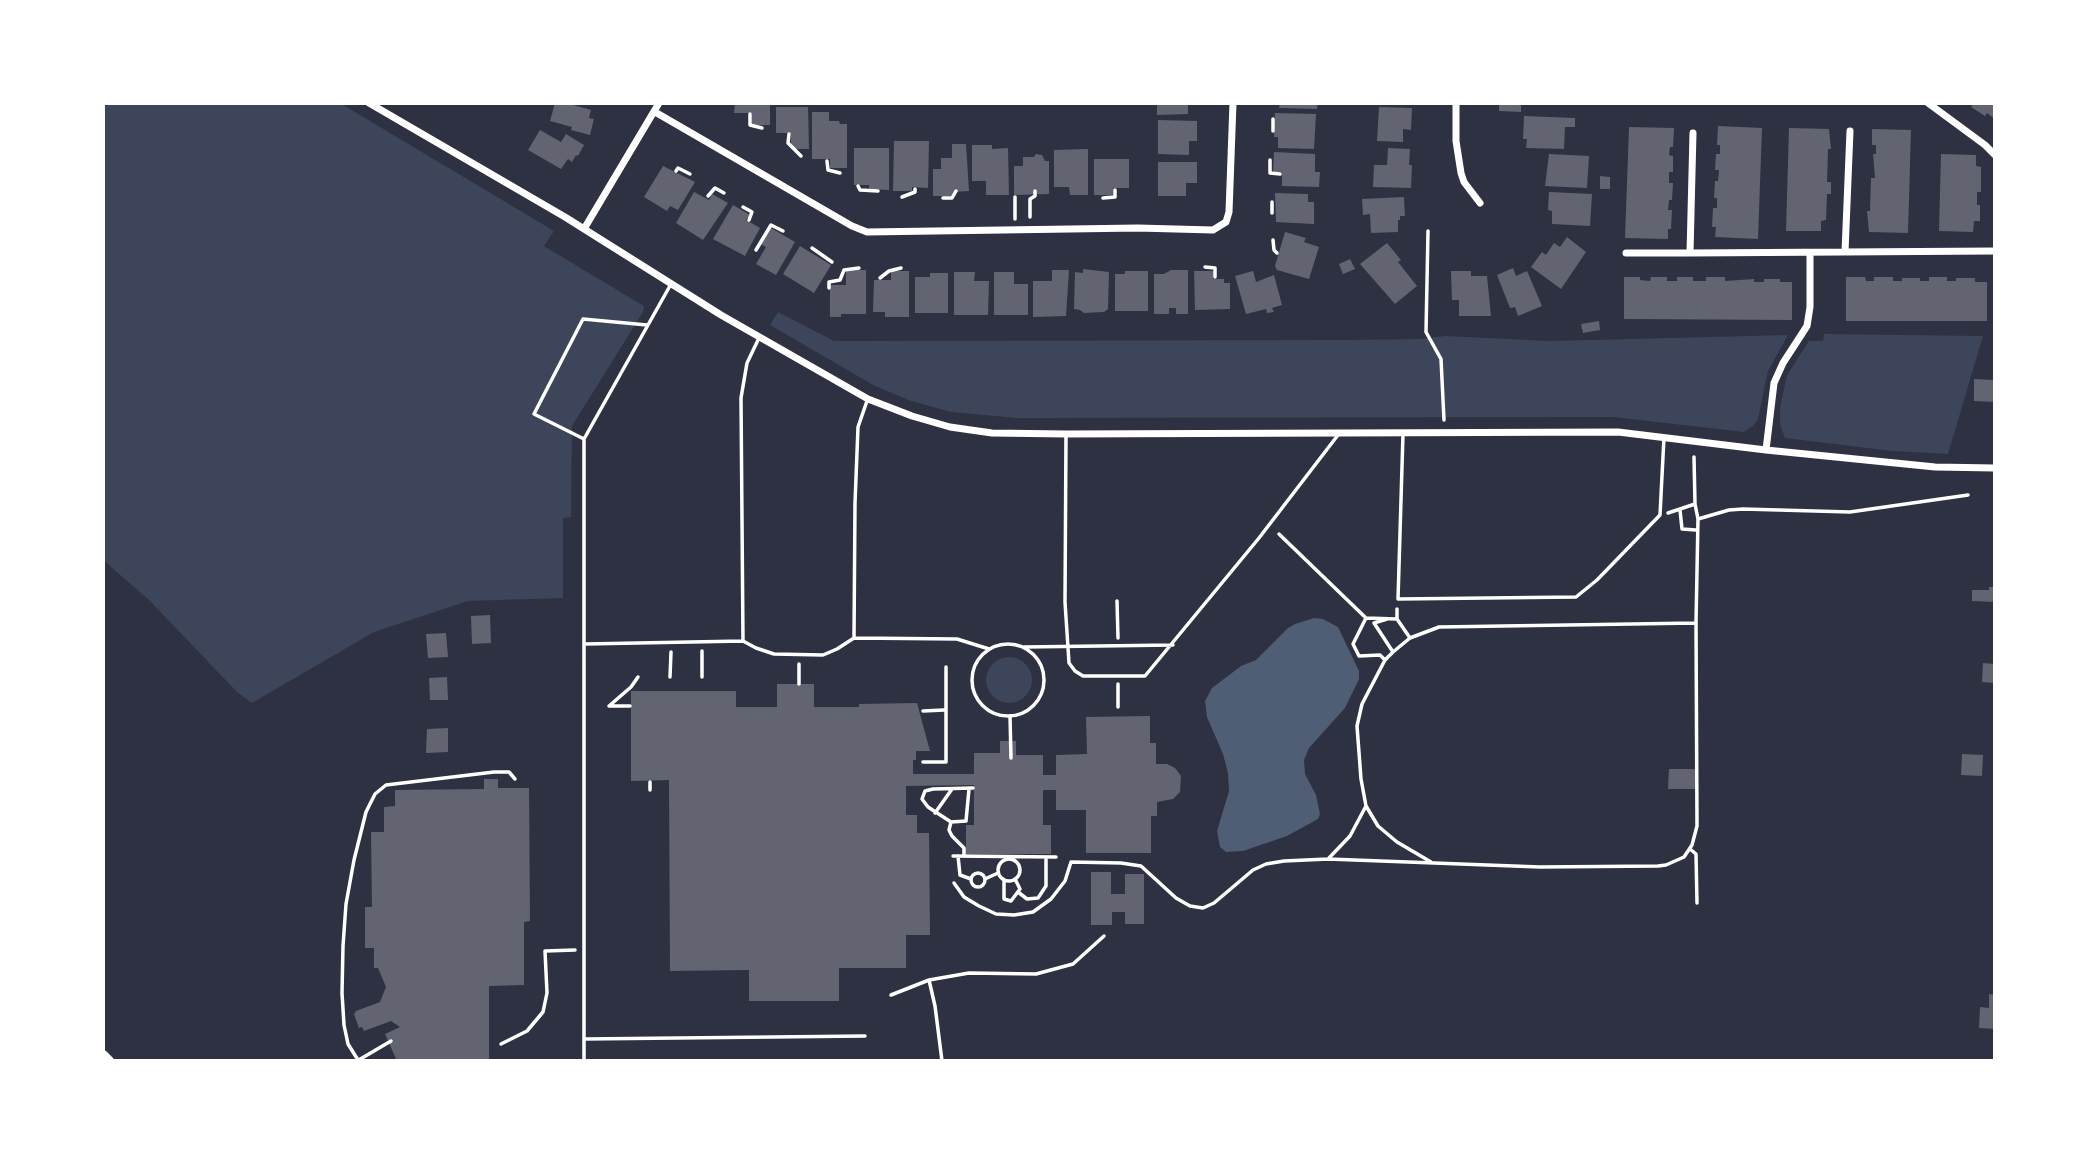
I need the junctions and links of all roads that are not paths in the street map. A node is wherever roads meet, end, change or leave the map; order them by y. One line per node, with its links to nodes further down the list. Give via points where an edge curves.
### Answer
1 (369, 103): 11 (street)
2 (659, 103): 6 (street)
3 (1234, 103): 6 (street, via 1231,201 1228,217 1213,230 867,232)
4 (1456, 103): 10 (street, via 1455,141 1461,173)
5 (1928, 103): 9 (street)
6 (655, 112): 11 (street)
7 (1850, 131): 13 (street)
8 (1693, 133): 15 (street)
9 (1995, 155)
10 (1480, 203)
11 (584, 229): 17 (street)
12 (1995, 251): 13 (street)
13 (1845, 252): 16 (street)
14 (1626, 253): 15 (street)
15 (1690, 253): 16 (street)
16 (1810, 254): 26 (street, via 1807,326 1774,383)
17 (671, 284): 18 (lane); 19 (street)
18 (647, 325): 25 (lane); 25 (lane, via 583,319 534,414)
19 (760, 337): 20 (street); 29 (lane, via 747,363 741,398)
20 (868, 399): 23 (street, via 971,431); 28 (lane, via 858,427)
21 (1339, 433): 22 (street); 23 (street); 31 (lane)
22 (1403, 433): 24 (street, via 1618,432); 24 (lane, via 1398,599 1576,597 1660,515)
23 (1066, 434): 32 (lane)
24 (1664, 437): 26 (street)
25 (584, 439): 30 (lane)
26 (1766, 450): 27 (street, via 1935,467)
27 (1995, 468)
28 (854, 638): 29 (lane, via 823,655 774,654); 34 (lane, via 957,639)
29 (743, 640): 30 (lane)
30 (585, 644): 36 (lane)
31 (1173, 645): 32 (lane); 32 (lane, via 1145,676 1083,676 1072,667)
32 (1067, 646): 33 (lane)
33 (1023, 647): 34 (lane, via 1004,644); 34 (lane, via 1040,663 1043,686 1032,707 1010,716 988,709 974,691 974,667)
34 (989, 649)
35 (865, 1036): 36 (lane)
36 (584, 1039): 39 (lane)
37 (103, 1055): 38 (street)
38 (109, 1061)
39 (584, 1061)

